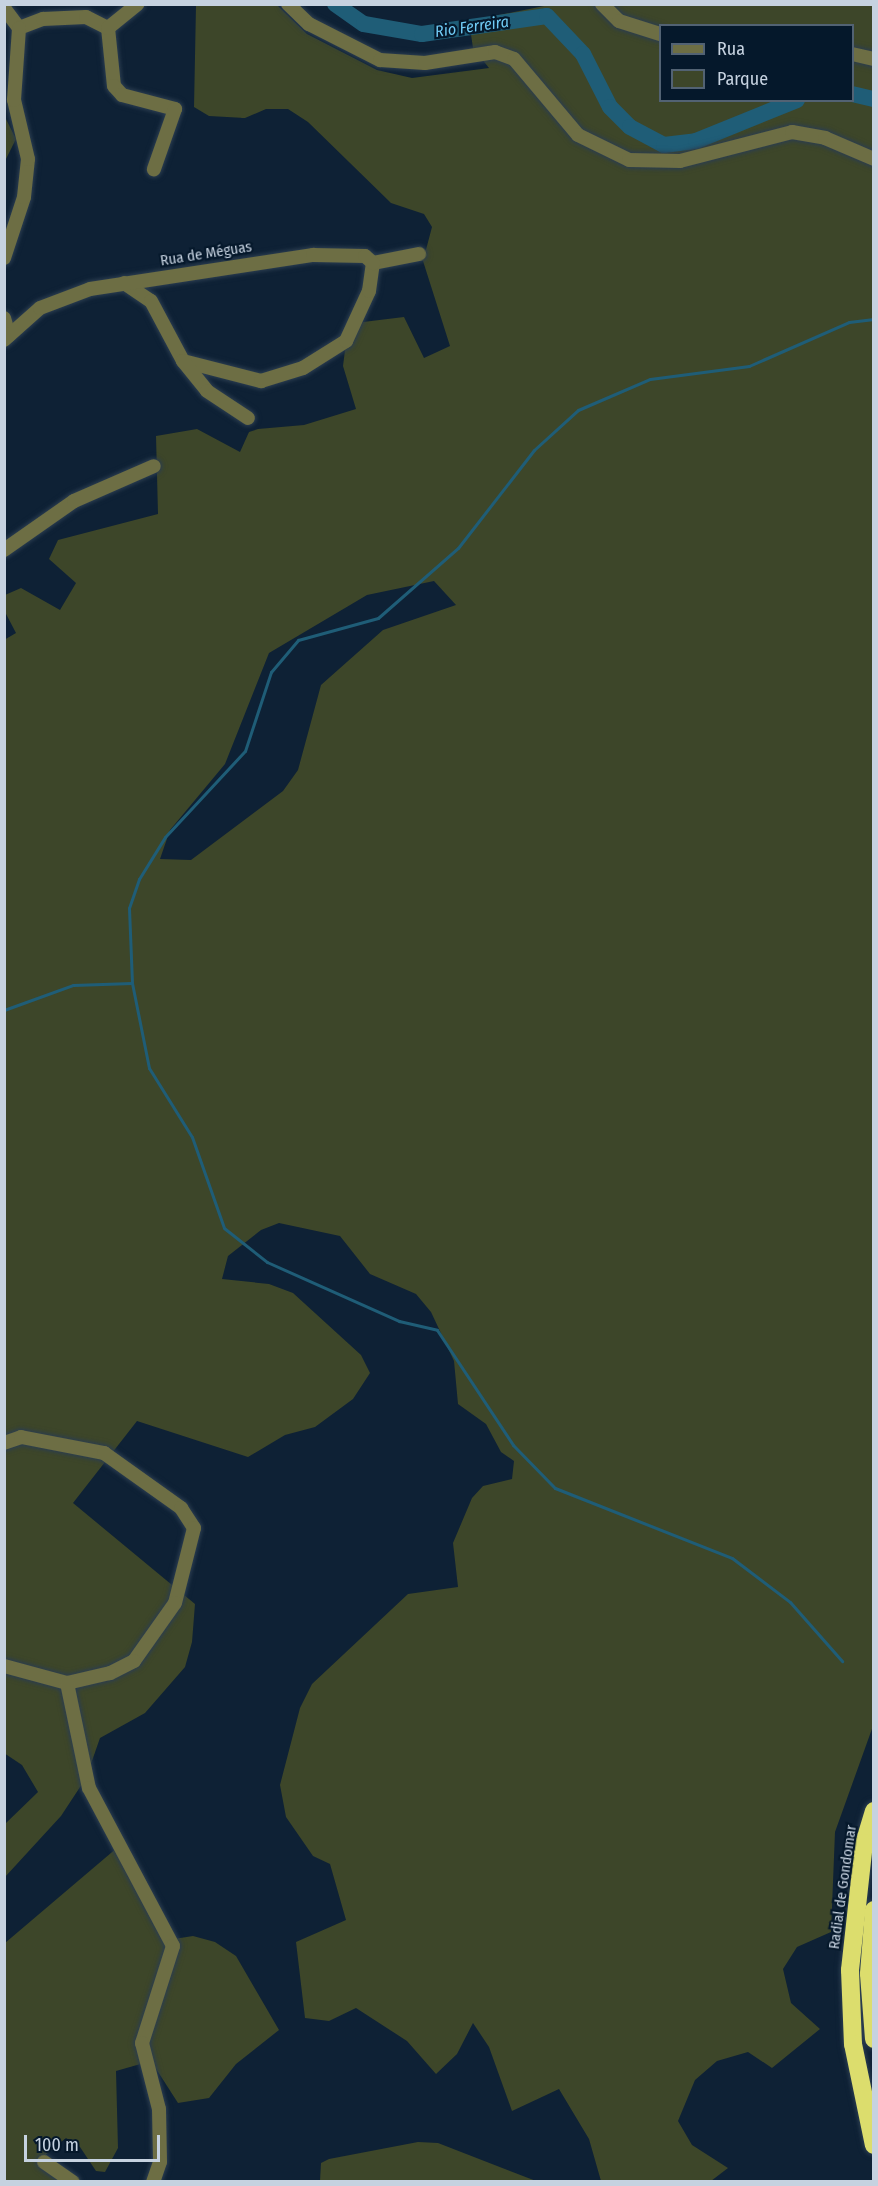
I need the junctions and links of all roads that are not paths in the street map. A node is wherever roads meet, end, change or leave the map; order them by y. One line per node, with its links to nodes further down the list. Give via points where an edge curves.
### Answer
1 (138, 4): 6 (street)
2 (288, 4): 10 (street, via 309,24 380,60 425,63 495,52 514,59 578,135 629,160 680,161 792,132 825,138)
3 (602, 4): 7 (street, via 620,21)
4 (4, 8): 5 (street)
5 (19, 28): 6 (street, via 43,19 86,17); 13 (street, via 14,100 28,159 24,197)
6 (108, 28): 11 (street, via 114,86 122,95 175,109)
7 (659, 34)
8 (854, 54): 9 (street)
9 (873, 59)
10 (873, 159)
11 (154, 169)
12 (419, 255): 14 (street, Rua de Méguas)
13 (4, 258)
14 (373, 263): 15 (street, Rua de Méguas, via 364,256 313,255); 18 (street, via 369,291 346,341 303,368 261,381)
15 (124, 283): 17 (street, Rua de Méguas, via 59,297); 18 (street, via 151,301)
16 (4, 318): 17 (street)
17 (7, 338)
18 (183, 361): 19 (street, via 207,391)
19 (248, 418)
20 (154, 466): 21 (street, via 74,501)
21 (4, 550)
22 (4, 1443): 24 (street, via 21,1437 104,1453 181,1508 194,1527 175,1603 156,1636 134,1661 110,1673)
23 (4, 1666): 24 (street)
24 (67, 1683): 31 (street, via 89,1788 173,1946 142,2043 152,2066 160,2130 160,2162)
25 (873, 1811): 28 (highway, Radial de Gondomar, via 852,1929 853,2044)
26 (873, 1910): 27 (highway)
27 (873, 2039)
28 (873, 2145)
29 (44, 2162): 30 (street)
30 (73, 2181)
31 (153, 2181)

